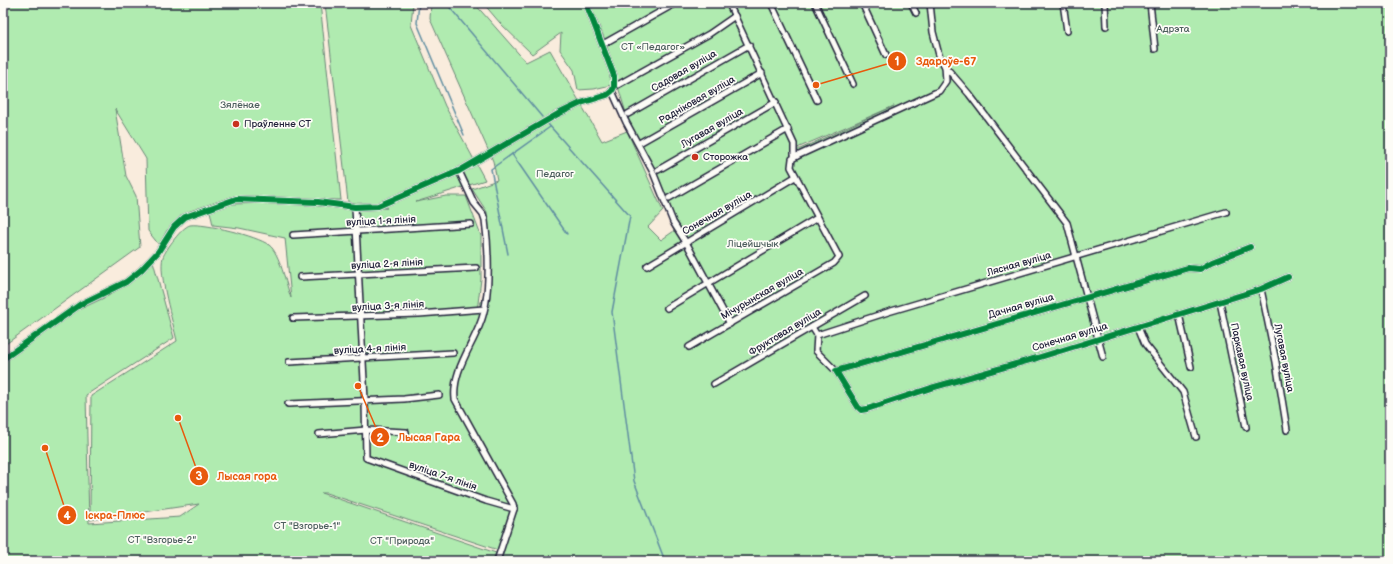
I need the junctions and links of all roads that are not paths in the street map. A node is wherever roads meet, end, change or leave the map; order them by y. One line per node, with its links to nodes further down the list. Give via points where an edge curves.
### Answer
1 (676, 3): 16 (street)
2 (730, 3): 13 (street)
3 (771, 3): 24 (street)
4 (815, 3): 22 (street)
5 (862, 3): 19 (street)
6 (911, 3): 12 (street)
7 (930, 3): 20 (street, via 933,32)
8 (1063, 3): 15 (street)
9 (1105, 3): 14 (street)
10 (1150, 3): 18 (street)
11 (588, 4): 16 (street)
12 (916, 13)
13 (735, 16): 17 (street); 23 (street, via 710,34)
14 (1106, 26)
15 (1067, 31)
16 (603, 44): 23 (street, via 611,67)
17 (749, 45): 21 (street); 26 (street, Садовая вуліца)
18 (1155, 49)
19 (886, 55)
20 (944, 65): 29 (street, via 946,81 939,91); 42 (street, via 1067,223)
21 (762, 74): 25 (street); 28 (street, Радніковая вуліца)
22 (853, 84)
23 (613, 89): 31 (street, via 558,114); 40 (street, via 626,122 653,172 673,222)
24 (817, 100)
25 (776, 102): 27 (street); 30 (street, Лугавая вуліца)
26 (628, 114)
27 (788, 129): 29 (street, via 795,147 794,155); 33 (street)
28 (641, 142)
29 (797, 156): 32 (street, via 791,163)
30 (658, 170)
31 (460, 171): 34 (street, via 378,206); 54 (street, via 474,203 485,220 487,294)
32 (796, 177): 36 (street); 40 (street, Сонечная вуліца)
33 (669, 198)
34 (355, 207): 38 (street); 67 (street, via 318,202 236,199 185,217 174,227 158,252 126,282 81,304)
35 (1226, 212): 42 (street, Лясная вуліца)
36 (817, 218): 48 (street); 58 (street, Мічурынская вуліца, via 838,254 834,264)
37 (471, 224): 38 (street, вуліца 1-я лінія)
38 (357, 232): 39 (street, вуліца 1-я лінія); 45 (street)
39 (293, 235)
40 (686, 242): 43 (street, Сонечная вуліца); 48 (street)
41 (1250, 247): 51 (street, Дачная вуліца, via 1200,269 1188,268)
42 (1077, 256): 51 (street); 61 (street, Лясная вуліца)
43 (647, 266)
44 (476, 268): 45 (street, вуліца 2-я лінія)
45 (359, 274): 46 (street, вуліца 2-я лінія); 56 (street)
46 (300, 277)
47 (1288, 277): 49 (street, Сонечная вуліца)
48 (709, 283): 53 (street); 58 (street)
49 (1261, 289): 52 (street, Сонечная вуліца); 77 (street, Лугавая вуліца)
50 (865, 296): 59 (street, Фруктовая вуліца)
51 (1088, 297): 62 (street); 70 (street, Дачная вуліца)
52 (1220, 302): 55 (street, Сонечная вуліца); 75 (street, Паркавая вуліца)
53 (667, 308)
54 (484, 309): 56 (street, вуліца 3-я лінія); 81 (street, via 481,323 464,358 454,391 455,399)
55 (1178, 314): 60 (street, Сонечная вуліца); 69 (street)
56 (361, 316): 57 (street, вуліца 3-я лінія); 66 (street)
57 (293, 318)
58 (730, 324): 63 (street, Мічурынская вуліца)
59 (812, 327): 61 (street); 71 (street, Фруктовая вуліца)
60 (1138, 327): 62 (street, Сонечная вуліца); 80 (street, via 1145,344 1183,392)
61 (817, 335): 70 (street, via 816,351)
62 (1100, 339): 65 (street); 70 (street, Сонечная вуліца, via 861,410)
63 (689, 346)
64 (452, 353): 66 (street, вуліца 4-я лінія)
65 (1103, 357)
66 (363, 358): 68 (street, вуліца 4-я лінія); 73 (street)
67 (3, 359)
68 (288, 362)
69 (1191, 367)
70 (836, 371)
71 (714, 384)
72 (439, 395): 73 (street)
73 (365, 400): 74 (street); 76 (street)
74 (288, 404)
75 (1246, 427)
76 (366, 430): 78 (street); 79 (street); 81 (street, вуліца 7-я лінія, via 366,458)
77 (1287, 430)
78 (406, 432)
79 (319, 434)
80 (1196, 437)
81 (514, 509): 82 (street)
82 (497, 561)

